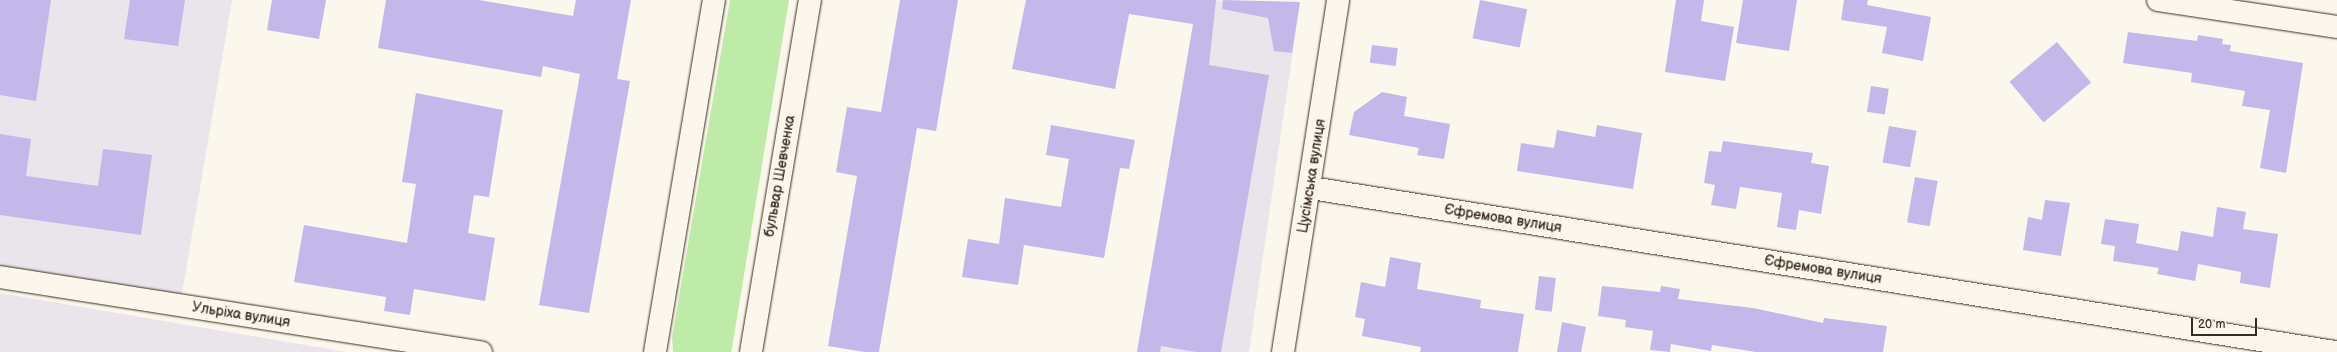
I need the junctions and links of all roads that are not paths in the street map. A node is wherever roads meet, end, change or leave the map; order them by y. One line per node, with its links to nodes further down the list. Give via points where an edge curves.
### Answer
1 (714, 0): 10 (street)
2 (810, 0): 11 (street, бульвар Шевченка)
3 (1338, 0): 6 (street, Цусімська вулиця)
4 (2158, 0): 5 (street)
5 (2337, 27)
6 (1311, 188): 8 (street, Єфремова вулиця); 12 (street, Цусімська вулиця)
7 (0, 277): 9 (street, Ульріха вулиця)
8 (2307, 350): 13 (street, Єфремова вулиця)
9 (481, 352)
10 (654, 352)
11 (751, 352)
12 (1283, 352)
13 (2335, 352)

